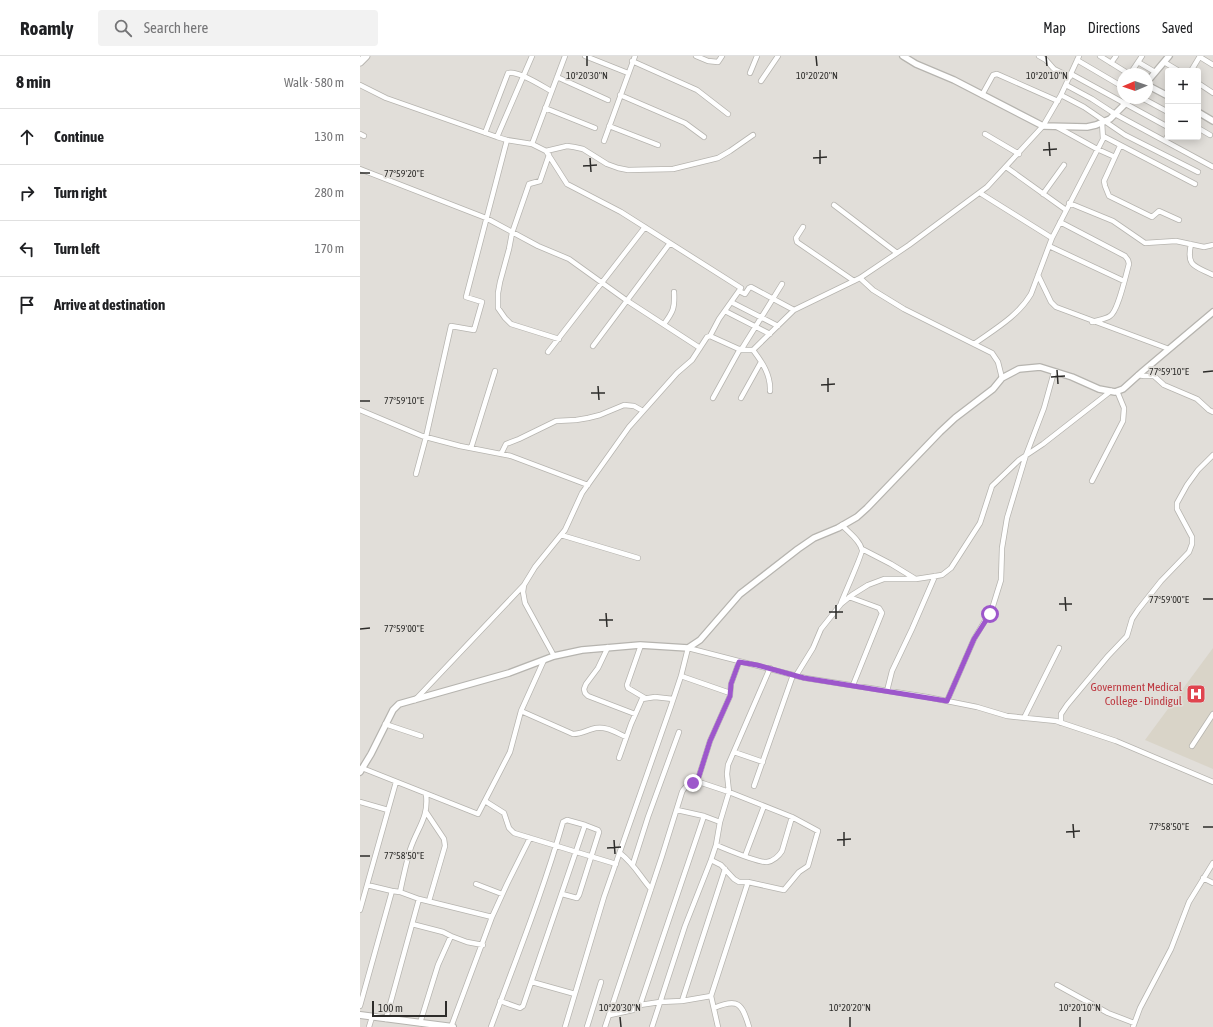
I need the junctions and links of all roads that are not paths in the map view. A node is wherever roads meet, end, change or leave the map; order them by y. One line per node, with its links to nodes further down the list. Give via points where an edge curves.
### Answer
1 (532, 56): 30 (street)
2 (565, 56): 31 (street)
3 (585, 56): 27 (street)
4 (635, 56): 17 (street)
5 (696, 56): 6 (street, via 718,62)
6 (722, 56)
7 (757, 56): 26 (street)
8 (778, 56): 32 (street)
9 (903, 56): 42 (street)
10 (1039, 56): 29 (street, via 1054,69)
11 (1116, 56): 19 (street)
12 (1142, 56): 18 (street)
13 (1200, 56): 20 (street); 24 (street)
14 (1103, 57): 19 (street)
15 (1078, 58): 29 (street); 33 (street)
16 (1167, 58): 23 (street); 25 (street)
17 (632, 61): 27 (street); 52 (street, via 697,90)
18 (1138, 62): 22 (street); 25 (street)
19 (1111, 63): 21 (street)
20 (1213, 65)
21 (1119, 68)
22 (1134, 68)
23 (1176, 68)
24 (1193, 68)
25 (1155, 72): 28 (street)
26 (750, 73)
27 (628, 74): 41 (street)
28 (1153, 74)
29 (1070, 75): 35 (street); 44 (street)
30 (524, 76): 38 (street); 63 (street, via 512,72 508,74); 68 (street)
31 (557, 77): 38 (street); 45 (street)
32 (761, 81)
33 (1117, 83)
34 (360, 84): 63 (street, via 386,98)
35 (1066, 85): 43 (street); 53 (street)
36 (1201, 85): 39 (street)
37 (1153, 88): 40 (street)
38 (551, 91): 50 (street)
39 (1213, 93)
40 (1165, 94)
41 (620, 95): 58 (street); 69 (street, via 685,123)
42 (982, 95): 46 (street, via 992,75 997,74); 59 (street)
43 (1061, 95): 46 (street); 55 (street)
44 (1117, 98)
45 (608, 100)
46 (1058, 101): 59 (street)
47 (1125, 104): 53 (street)
48 (1128, 104): 57 (street)
49 (1153, 104): 51 (street)
50 (545, 108): 61 (street); 73 (street)
51 (1165, 110)
52 (728, 114)
53 (1115, 114): 55 (street); 72 (street)
54 (1201, 114): 56 (street)
55 (1103, 121): 60 (street, via 1087,127); 67 (street); 84 (street)
56 (1213, 121)
57 (1165, 125)
58 (610, 126): 71 (street); 74 (street)
59 (1043, 126): 60 (street); 78 (street)
60 (1057, 127): 76 (street)
61 (595, 128)
62 (1201, 130): 66 (street)
63 (485, 133): 68 (street)
64 (985, 134): 78 (street)
65 (753, 135): 77 (street, via 718,158 672,168 618,168 583,149 567,146)
66 (1210, 135)
67 (1103, 136): 75 (street); 76 (street)
68 (497, 137): 70 (street)
69 (704, 137)
70 (506, 140): 73 (street); 91 (street)
71 (604, 141)
72 (1165, 141): 82 (street)
73 (532, 144): 77 (street)
74 (658, 145)
75 (1120, 146): 79 (street); 85 (street)
76 (1097, 149): 79 (street); 88 (street)
77 (548, 153): 94 (street, via 567,184); 96 (street, via 540,181 529,184)
78 (1019, 154): 81 (street)
79 (1115, 157): 92 (street, via 1104,181 1109,196 1152,217 1159,211)
80 (1064, 165): 87 (street)
81 (1006, 167): 86 (street); 87 (street)
82 (1213, 167)
83 (360, 169): 91 (street)
84 (1198, 172)
85 (1195, 184)
86 (980, 192): 97 (street); 102 (street)
87 (1043, 194): 90 (street)
88 (1069, 203): 90 (street); 99 (street, via 1113,222 1145,243 1176,241)
89 (834, 205): 102 (street)
90 (1066, 210): 93 (street)
91 (486, 218): 96 (street); 145 (street, via 466,297 482,302 474,330 452,326)
92 (1179, 220)
93 (1060, 222): 97 (street); 107 (street, via 1125,256 1129,264)
94 (645, 226): 98 (street); 108 (street)
95 (803, 227): 106 (street, via 796,238 797,242)
96 (512, 233): 108 (street, via 569,259); 125 (street, via 498,293 500,312 511,324)
97 (1052, 238): 101 (street)
98 (670, 242): 110 (street, via 741,288); 113 (street)
99 (1191, 244): 100 (street); 104 (street, via 1190,262)
100 (1213, 245)
101 (1049, 246): 103 (street); 107 (street)
102 (897, 253): 105 (street)
103 (1038, 275): 119 (street, via 1056,307); 126 (street, via 1026,302 1007,321)
104 (1213, 275)
105 (860, 278): 106 (street); 126 (street, via 873,290 904,309)
106 (854, 280): 115 (street)
107 (1124, 281): 119 (street, via 1113,314)
108 (602, 282): 113 (street); 125 (street)
109 (782, 284): 112 (street)
110 (739, 291): 112 (street, via 745,294 751,288); 114 (street)
111 (674, 292): 120 (street, via 673,311)
112 (772, 299): 115 (street); 118 (street)
113 (626, 300): 120 (street); 127 (street)
114 (731, 302): 116 (street); 118 (street)
115 (794, 310): 122 (street)
116 (725, 311): 121 (street); 124 (street)
117 (1213, 312): 129 (street)
118 (761, 317): 121 (street); 122 (street)
119 (1092, 322): 129 (street)
120 (664, 324): 128 (street)
121 (756, 326): 123 (street); 130 (street)
122 (778, 326): 123 (street)
123 (770, 334): 131 (street)
124 (710, 336): 128 (street); 130 (street)
125 (559, 338): 132 (street)
126 (974, 344): 137 (street, via 992,353 998,362)
127 (593, 346)
128 (700, 348): 143 (street, via 692,360)
129 (1169, 349): 136 (street)
130 (741, 350): 131 (street); 140 (street)
131 (753, 350): 133 (street)
132 (548, 352)
133 (761, 362): 138 (street, via 769,378); 141 (street)
134 (495, 371): 146 (street)
135 (1054, 372): 137 (street, via 1040,367 1019,369); 139 (street, via 1099,389); 148 (street, via 1044,408)
136 (1138, 375): 139 (street, via 1123,389); 144 (street, via 1154,376 1164,386 1197,399)
137 (1002, 378): 153 (street, via 993,389 940,432 867,508)
138 (770, 391)
139 (1114, 391): 148 (street); 151 (street, via 1124,408 1124,421)
140 (714, 398)
141 (741, 398)
142 (360, 410): 145 (street)
143 (642, 412): 147 (street, via 634,406 624,406 588,418 556,421 506,444); 152 (street)
144 (1213, 412)
145 (426, 437): 146 (street); 150 (street)
146 (471, 448): 147 (street)
147 (501, 454): 152 (street)
148 (1026, 455): 157 (street, via 992,486 980,523 962,552 951,568 942,575); 178 (street, via 1004,533 1001,580 992,609 974,639)
149 (1213, 455): 183 (street, via 1198,470 1177,503 1177,509 1192,537 1188,552 1138,610 1132,619 1127,636 1067,705)
150 (416, 474)
151 (1092, 481)
152 (588, 485): 154 (street)
153 (842, 525): 155 (street); 164 (street, via 814,538 740,594 700,640)
154 (561, 535): 156 (street); 159 (street)
155 (862, 549): 158 (street); 161 (street)
156 (638, 558)
157 (935, 576): 158 (street); 173 (street, via 892,671)
158 (916, 579): 160 (street, via 884,579 868,585)
159 (524, 585): 166 (street, via 525,603); 176 (street)
160 (849, 598): 161 (street); 172 (street, via 879,608 882,614)
161 (841, 604): 171 (street, via 821,630)
162 (641, 645): 163 (street); 164 (street); 175 (street, via 627,685)
163 (608, 647): 166 (street); 180 (street, via 598,668 586,684 585,693)
164 (688, 648): 168 (street); 170 (street)
165 (1059, 648): 182 (street)
166 (554, 656): 167 (street)
167 (544, 660): 176 (street); 179 (street)
168 (739, 662): 169 (street); 174 (street)
169 (770, 668): 171 (street); 189 (street)
170 (681, 676): 174 (street); 177 (street)
171 (796, 676): 172 (street); 191 (street)
172 (853, 685): 173 (street)
173 (887, 691): 178 (street)
174 (730, 693): 193 (street)
175 (645, 698): 177 (street); 180 (street, via 640,702)
176 (415, 700): 184 (street, via 399,704)
177 (673, 700): 213 (street)
178 (947, 701): 182 (street)
179 (521, 710): 187 (street, via 573,734 602,727); 199 (street, via 510,752)
180 (635, 714): 187 (street)
181 (1213, 714): 188 (street)
182 (1024, 718): 183 (street)
183 (1061, 723): 195 (street, via 1116,741)
184 (385, 724): 186 (street); 192 (street)
185 (679, 732): 219 (street)
186 (420, 736)
187 (626, 737): 190 (street)
188 (1192, 746)
189 (734, 752): 191 (street); 197 (street, via 727,769)
190 (619, 758)
191 (763, 762): 196 (street)
192 (361, 770): 194 (street)
193 (696, 781): 197 (street); 203 (street, via 684,787)
194 (396, 782): 198 (street); 202 (street)
195 (1213, 782)
196 (754, 786)
197 (730, 792): 201 (street); 207 (street)
198 (426, 794): 199 (street, via 476,814 480,813); 204 (street)
199 (485, 801): 209 (street, via 504,813 512,832)
200 (360, 802): 202 (street)
201 (764, 806): 206 (street); 215 (street)
202 (388, 810): 224 (street)
203 (677, 810): 205 (street); 226 (street)
204 (426, 812): 228 (street, via 411,849); 232 (street, via 444,839 445,846)
205 (704, 816): 207 (street); 246 (street)
206 (792, 817): 215 (street, via 782,851 777,857 762,862); 222 (street, via 818,831 808,866 799,872 784,890)
207 (720, 822): 211 (street)
208 (586, 825): 210 (street, via 564,821); 212 (street); 214 (street, via 599,832)
209 (530, 838): 210 (street); 229 (street)
210 (556, 845): 212 (street); 243 (street)
211 (716, 845): 215 (street); 216 (street)
212 (576, 852): 214 (street); 230 (street)
213 (620, 852): 218 (street); 219 (street)
214 (591, 856): 218 (street); 230 (street, via 577,898)
215 (745, 856)
216 (711, 860): 220 (street); 245 (street)
217 (1213, 863): 221 (street)
218 (616, 864): 241 (street)
219 (633, 864): 226 (street)
220 (725, 869): 222 (street, via 739,882); 244 (street)
221 (1203, 878): 223 (street); 254 (street, via 1189,902 1171,949 1140,1008)
222 (748, 882): 242 (street)
223 (1213, 883)
224 (367, 884): 227 (street); 233 (street)
225 (476, 884): 229 (street)
226 (651, 889): 250 (street)
227 (392, 891): 228 (street); 247 (street)
228 (400, 892): 231 (street)
229 (502, 894): 234 (street)
230 (562, 894): 238 (street)
231 (419, 899): 232 (street); 235 (street)
232 (429, 902): 234 (street)
233 (360, 910)
234 (492, 917): 237 (street)
235 (412, 924): 236 (street); 252 (street)
236 (451, 936): 237 (street); 253 (street)
237 (483, 945): 256 (street)
238 (532, 982): 241 (street); 243 (street, via 522,1007)
239 (601, 982): 259 (street)
240 (1057, 985): 254 (street)
241 (575, 994): 258 (street)
242 (711, 996): 244 (street); 248 (street)
243 (500, 1001): 257 (street)
244 (682, 1001): 245 (street)
245 (660, 1002): 246 (street); 261 (street)
246 (640, 1005): 250 (street, via 633,1010)
247 (360, 1006)
248 (714, 1008): 262 (street); 263 (street, via 731,1002 736,1003 743,1010)
249 (360, 1015): 251 (main road)
250 (610, 1015): 260 (street)
251 (372, 1017): 252 (main road); 255 (street)
252 (386, 1019): 253 (main road)
253 (415, 1024): 256 (main road)
254 (1134, 1025)
255 (369, 1027)
256 (448, 1027)
257 (491, 1027)
258 (565, 1027)
259 (587, 1027)
260 (605, 1027)
261 (652, 1027)
262 (718, 1027)
263 (749, 1027)

